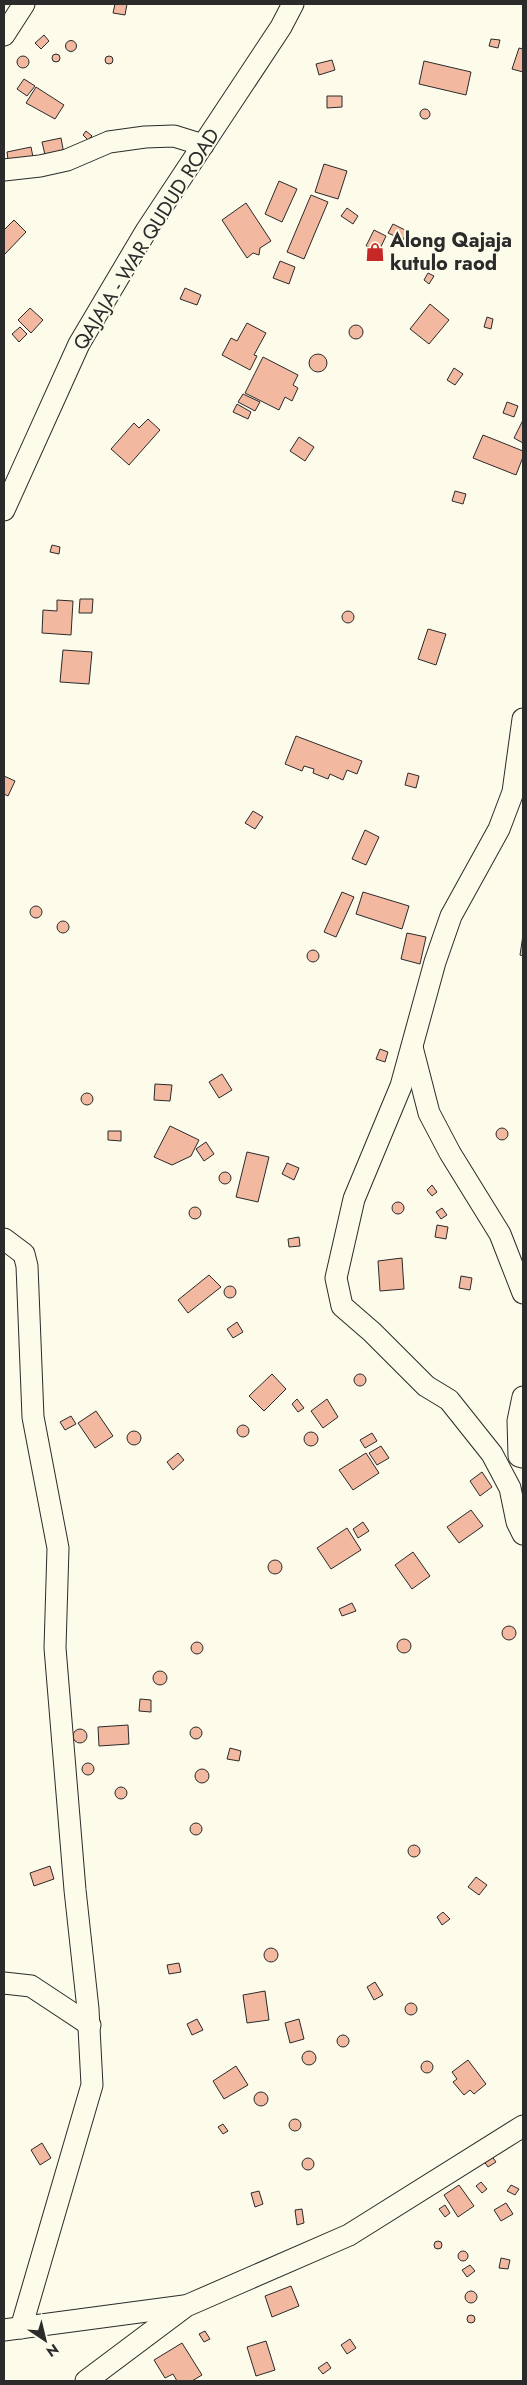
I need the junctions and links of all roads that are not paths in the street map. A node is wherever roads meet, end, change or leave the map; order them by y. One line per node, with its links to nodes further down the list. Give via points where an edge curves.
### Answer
1 (24, 4): 3 (street)
2 (293, 4): 4 (street, QAJAJA - WAR QUDUD ROAD)
3 (4, 35)
4 (203, 145): 5 (street, via 174,136 145,137 109,142 67,160); 6 (street, QAJAJA - WAR QUDUD ROAD, via 146,231 79,344)
5 (4, 170)
6 (4, 510)
7 (523, 719): 8 (street, via 513,792 500,829 451,916)
8 (412, 1047): 10 (street, via 430,1113 450,1153 500,1234); 13 (street, via 401,1086 354,1199 336,1278 342,1306 426,1386 449,1400 492,1454)
9 (4, 1239): 16 (street, via 24,1254 27,1266 33,1418 58,1548 55,1648)
10 (523, 1293)
11 (523, 1397): 12 (street, via 518,1421)
12 (521, 1457): 13 (street)
13 (510, 1488): 14 (street, via 517,1522)
14 (523, 1534)
15 (4, 1983): 16 (street, via 31,1986)
16 (90, 2025): 19 (street, via 92,2085)
17 (523, 2126): 18 (street, via 349,2235)
18 (186, 2306): 19 (street); 20 (street)
19 (12, 2329)
20 (86, 2381)

